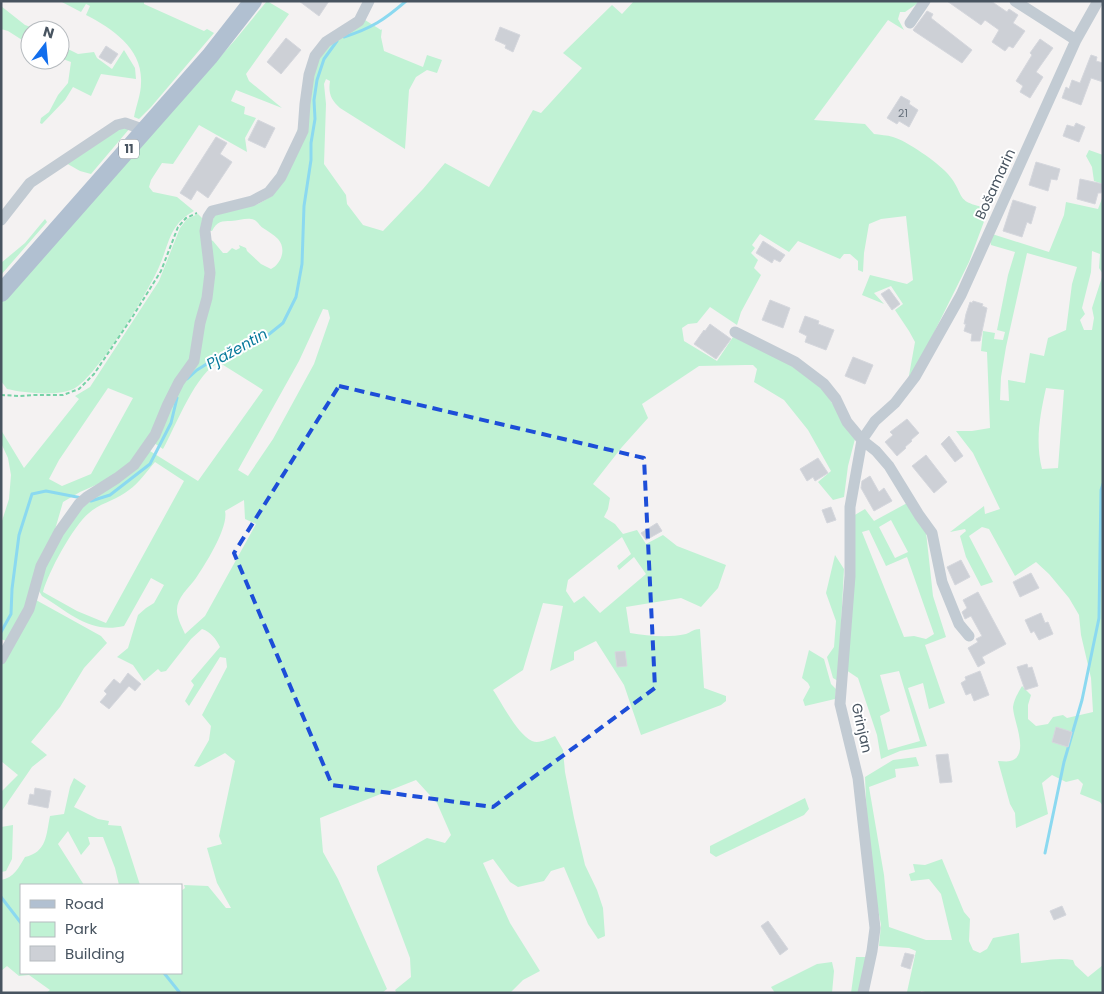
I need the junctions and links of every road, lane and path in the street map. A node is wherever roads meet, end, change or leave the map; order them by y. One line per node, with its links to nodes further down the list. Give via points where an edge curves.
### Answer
1 (253, 1): 8 (main road, 11)
2 (369, 1): 9 (street, via 359,21 326,42 315,56 309,75 303,131 281,177 269,192 252,201)
3 (925, 1): 6 (street)
4 (1015, 1): 7 (street)
5 (1098, 1): 7 (street, Bošamarin)
6 (910, 23)
7 (1076, 40): 13 (street, Bošamarin, via 961,295)
8 (145, 130): 10 (street, via 125,123 117,125 30,184); 11 (main road, 11)
9 (212, 211): 14 (path, via 195,213 178,227 160,271 133,316 94,374 79,389 63,395); 17 (street, via 205,231 210,273 208,290 194,361 179,382 155,435 134,465 83,500 59,532 41,566 29,609)
10 (1, 220)
11 (1, 293)
12 (735, 332): 15 (street, via 794,362 824,384)
13 (915, 377): 15 (street, Grinjan)
14 (1, 395)
15 (862, 440): 16 (street, via 890,466 932,533 942,582 959,624); 18 (street, Grinjan, via 850,506 850,576 840,704 858,778 875,928)
16 (969, 636)
17 (1, 659)
18 (863, 993)

